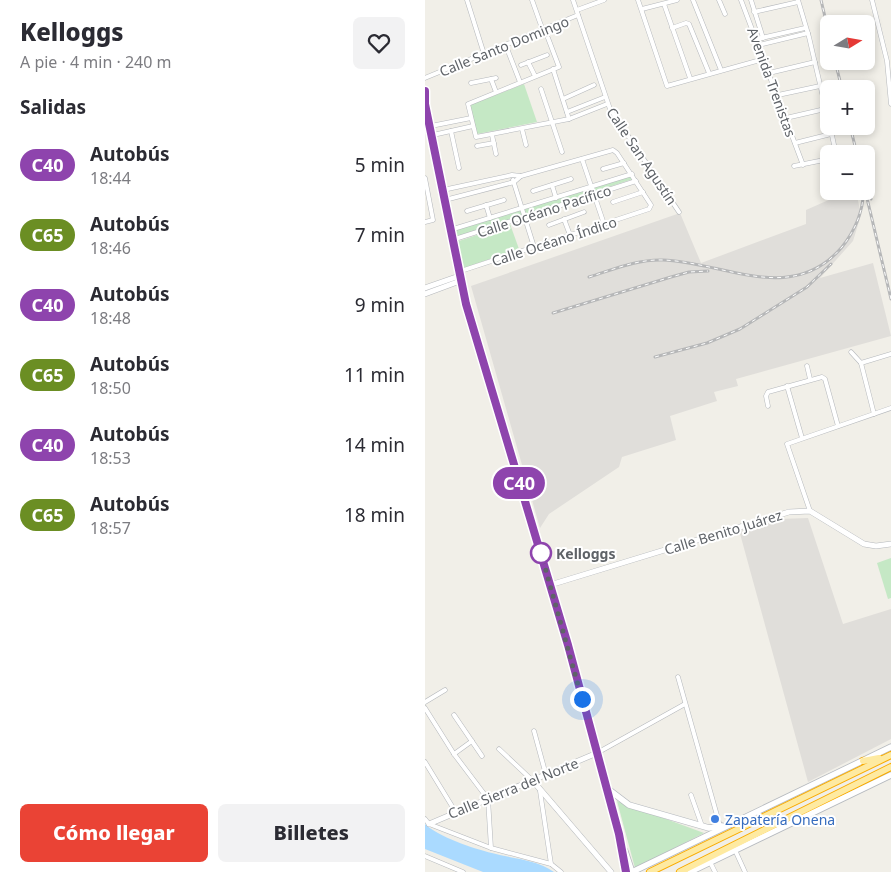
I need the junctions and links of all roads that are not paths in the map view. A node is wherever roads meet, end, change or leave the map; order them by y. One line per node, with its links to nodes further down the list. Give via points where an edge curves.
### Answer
1 (467, 0): 28 (street)
2 (532, 0): 20 (street)
3 (573, 0): 16 (street, Calle San Agustín)
4 (604, 0): 16 (street, Calle Santo Domingo)
5 (638, 0): 14 (street)
6 (677, 0): 13 (street)
7 (693, 0): 35 (street)
8 (719, 0): 17 (street)
9 (741, 0): 24 (street, Avenida Trenistas)
10 (751, 0): 15 (street)
11 (872, 0): 53 (street, via 887,61)
12 (798, 1): 15 (street); 19 (street)
13 (664, 4): 14 (street); 18 (street)
14 (642, 10): 40 (street, via 667,86)
15 (754, 12): 23 (street)
16 (577, 13): 20 (street, Calle Santo Domingo); 49 (street, Calle San Agustín)
17 (725, 14)
18 (672, 28): 36 (street, via 689,24); 40 (street)
19 (805, 28): 21 (street); 23 (street)
20 (543, 30): 27 (street, Calle Santo Domingo)
21 (808, 33): 25 (street); 32 (street)
22 (548, 38): 34 (street, via 559,65)
23 (763, 38): 24 (street); 25 (street)
24 (757, 40): 26 (street, Avenida Trenistas)
25 (765, 44): 26 (street)
26 (759, 45): 30 (street, Avenida Trenistas)
27 (505, 46): 28 (street, Calle Santo Domingo); 41 (street)
28 (484, 54): 39 (street, Calle Santo Domingo)
29 (547, 54): 31 (street)
30 (764, 59): 35 (street); 37 (street, Avenida Trenistas)
31 (528, 62): 33 (street); 38 (street)
32 (815, 62): 37 (street); 44 (street)
33 (521, 65)
34 (553, 69): 38 (street); 50 (street)
35 (721, 70): 36 (street)
36 (709, 73): 40 (street)
37 (769, 73): 48 (street, Avenida Trenistas)
38 (535, 76): 41 (street)
39 (425, 78)
40 (690, 78)
41 (521, 82): 47 (street)
42 (471, 83): 47 (street, via 493,79)
43 (594, 86): 50 (street)
44 (820, 86): 48 (street)
45 (541, 89): 59 (street)
46 (425, 91): 51 (main road)
47 (496, 92): 56 (street, via 468,104)
48 (778, 96): 57 (street, Avenida Trenistas)
49 (605, 97): 52 (street, Calle San Agustín); 55 (street)
50 (563, 99): 55 (street)
51 (425, 104): 60 (main road)
52 (607, 104): 58 (street); 102 (street, Calle San Agustín)
53 (891, 104)
54 (820, 110): 57 (street)
55 (567, 112): 58 (street)
56 (471, 118): 60 (street); 61 (street)
57 (786, 118): 68 (street, Avenida Trenistas)
58 (569, 119): 59 (street)
59 (551, 122): 62 (street); 71 (street)
60 (431, 126): 64 (main road)
61 (473, 126): 63 (street); 65 (street, via 476,138)
62 (522, 129): 65 (street); 69 (street)
63 (451, 131): 64 (street); 78 (street)
64 (433, 135): 89 (main road)
65 (492, 135): 67 (street)
66 (827, 135): 68 (street)
67 (494, 143): 70 (street); 72 (street)
68 (795, 143): 76 (street, Avenida Trenistas)
69 (525, 145)
70 (477, 146)
71 (562, 152)
72 (496, 154)
73 (582, 159): 75 (street, via 613,150); 82 (street); 88 (street)
74 (820, 161): 76 (street)
75 (624, 163): 79 (street); 80 (street)
76 (803, 165): 77 (street)
77 (795, 166)
78 (459, 168)
79 (603, 169)
80 (632, 174): 85 (street); 88 (street, Calle Océano Pacífico)
81 (512, 175): 82 (street); 86 (street); 89 (street)
82 (521, 176): 86 (street)
83 (425, 178): 91 (street)
84 (571, 179): 87 (street)
85 (635, 181): 92 (street); 93 (street, Calle Océano Pacífico)
86 (513, 182): 95 (street); 99 (street)
87 (552, 185): 90 (street); 94 (street)
88 (591, 187): 93 (street); 94 (street, Calle Océano Pacífico)
89 (443, 190): 95 (main road)
90 (533, 191)
91 (426, 192): 106 (street, via 433,220)
92 (643, 192): 97 (street); 107 (street, Calle Océano Índico, via 650,204 649,209)
93 (593, 194): 103 (street, Calle Océano Pacífico); 107 (street)
94 (557, 198): 99 (street, Calle Océano Pacífico)
95 (445, 200): 109 (main road)
96 (504, 200): 98 (street)
97 (613, 202)
98 (486, 205): 100 (street); 104 (street)
99 (522, 209): 103 (street); 104 (street, Calle Océano Pacífico)
100 (467, 211)
101 (584, 212): 105 (street)
102 (679, 212)
103 (525, 217): 111 (street, Calle Océano Pacífico); 112 (street)
104 (491, 218): 109 (street, Calle Océano Pacífico)
105 (564, 219): 108 (street); 110 (street)
106 (425, 222)
107 (603, 224): 110 (street, Calle Océano Índico)
108 (549, 225)
109 (450, 230): 111 (main road)
110 (570, 235): 112 (street, Calle Océano Índico)
111 (452, 240): 113 (main road)
112 (534, 247): 113 (street, Calle Océano Índico)
113 (459, 277): 114 (street); 115 (street); 129 (main road)
114 (425, 288)
115 (425, 294)
116 (851, 352): 118 (street)
117 (891, 354): 118 (street)
118 (861, 362): 124 (street)
119 (807, 366): 120 (street)
120 (811, 379): 121 (street); 125 (street, via 819,376 825,379)
121 (787, 386): 122 (street, via 768,392); 126 (street)
122 (769, 406)
123 (891, 408): 124 (street)
124 (874, 414): 125 (street)
125 (839, 426): 126 (street)
126 (802, 438): 127 (street, via 787,444)
127 (810, 511): 128 (street, via 864,544); 129 (street, Calle Benito Juárez, via 789,512)
128 (888, 545)
129 (551, 585): 140 (main road)
130 (678, 677): 133 (street)
131 (445, 690): 132 (street)
132 (425, 702)
133 (685, 704): 140 (street); 162 (street)
134 (425, 708): 141 (street)
135 (454, 715): 137 (street)
136 (534, 731): 148 (street)
137 (472, 741): 141 (street); 142 (street)
138 (891, 747): 144 (main road)
139 (499, 749): 150 (street)
140 (597, 753): 148 (street, Calle Sierra del Norte); 151 (main road)
141 (454, 754): 155 (street)
142 (482, 756)
143 (889, 756): 144 (highway); 156 (highway)
144 (863, 761): 152 (main road)
145 (425, 762): 157 (street)
146 (891, 767): 149 (highway)
147 (891, 773): 149 (highway); 163 (main road)
148 (547, 776): 150 (street, Calle Sierra del Norte)
149 (874, 776): 165 (highway)
150 (533, 781): 153 (street); 155 (street, Calle Sierra del Norte)
151 (607, 788): 161 (main road, via 629,805); 164 (main road)
152 (805, 790): 156 (highway); 160 (main road)
153 (541, 791): 170 (street); 173 (street)
154 (691, 795): 161 (street)
155 (488, 799): 157 (street, Calle Sierra del Norte); 166 (street)
156 (788, 803): 176 (highway)
157 (455, 812): 159 (street, Calle Sierra del Norte)
158 (425, 819): 159 (street)
159 (429, 824): 166 (street)
160 (729, 825): 162 (main road); 175 (main road)
161 (702, 826): 162 (main road)
162 (720, 826)
163 (783, 827): 165 (highway); 167 (main road)
164 (619, 834): 174 (main road); 175 (main road)
165 (752, 835): 177 (highway)
166 (491, 848): 170 (street)
167 (735, 850): 169 (main road); 180 (street)
168 (425, 856): 171 (street)
169 (711, 862): 178 (main road); 179 (street)
170 (551, 864): 172 (street)
171 (463, 872)
172 (561, 872)
173 (613, 872)
174 (626, 872)
175 (632, 872)
176 (650, 872)
177 (680, 872)
178 (690, 872)
179 (715, 872)
180 (745, 872)

